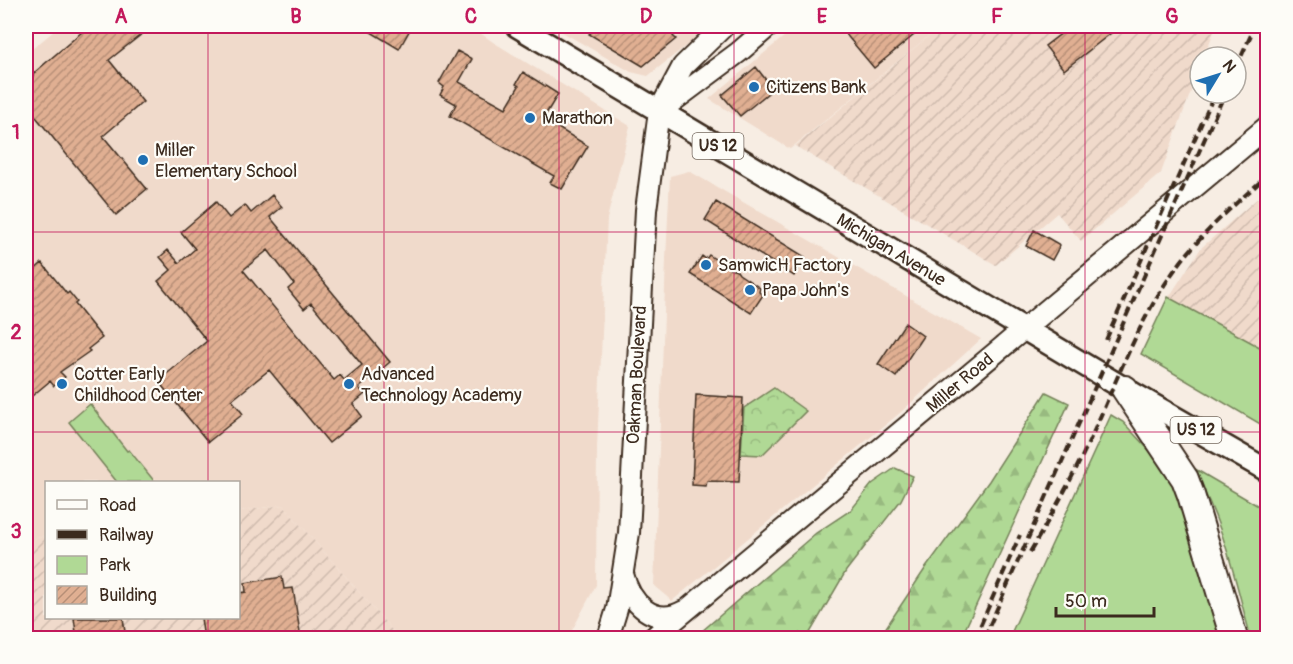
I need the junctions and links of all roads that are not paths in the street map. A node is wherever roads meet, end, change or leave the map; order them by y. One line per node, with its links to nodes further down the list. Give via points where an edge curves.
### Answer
1 (517, 26): 4 (main road, Michigan Avenue / US 12)
2 (724, 26): 4 (main road, Oakman Boulevard, via 683,66)
3 (770, 26): 4 (main road)
4 (659, 111): 6 (main road, Michigan Avenue / US 12); 9 (main road, Oakman Boulevard, via 646,210 629,533)
5 (1268, 126): 6 (main road, Miller Road)
6 (1024, 329): 7 (main road, Michigan Avenue / US 12); 10 (main road, Miller Road)
7 (1125, 389): 8 (main road, Michigan Avenue / US 12); 13 (highway, via 1185,479)
8 (1268, 471)
9 (623, 572): 10 (main road, via 633,599 643,609 674,616); 11 (main road, Oakman Boulevard)
10 (693, 605): 12 (main road, Miller Road)
11 (608, 639)
12 (653, 639)
13 (1234, 639)

